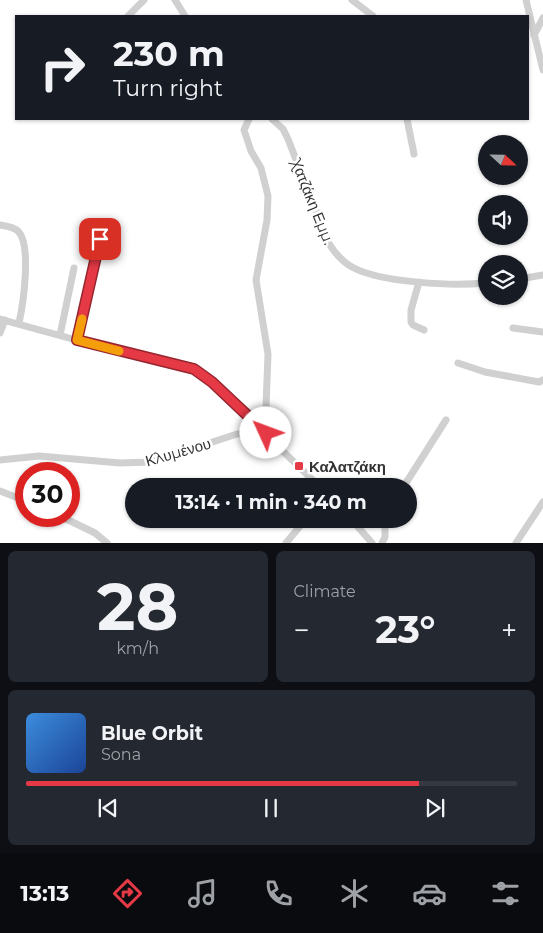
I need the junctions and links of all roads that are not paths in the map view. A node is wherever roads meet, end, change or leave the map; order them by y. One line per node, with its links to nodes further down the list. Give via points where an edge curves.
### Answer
1 (144, 0): 5 (street)
2 (175, 0): 6 (street)
3 (352, 0): 7 (street)
4 (526, 0): 9 (street)
5 (129, 15)
6 (184, 15)
7 (372, 15)
8 (543, 18): 9 (street)
9 (534, 35): 10 (street)
10 (543, 70)
11 (247, 120): 33 (street, via 244,130 247,142 261,168 268,196 256,280 268,354)
12 (273, 120): 20 (street, Χατζάκη Εμμ., via 288,139 328,242 337,255 366,273)
13 (407, 120): 14 (street)
14 (414, 154)
15 (0, 225): 23 (street, via 19,231 24,244 25,296)
16 (100, 239): 29 (street)
17 (74, 268): 28 (street)
18 (543, 275): 19 (street)
19 (528, 278)
20 (419, 282): 21 (street, Χατζάκη Εμμ.); 25 (street, via 410,316 414,325)
21 (478, 283)
22 (3, 320): 23 (street); 27 (street)
23 (19, 323): 28 (street)
24 (513, 328): 26 (street)
25 (424, 330)
26 (543, 332)
27 (0, 333)
28 (60, 335): 29 (street)
29 (77, 340): 33 (street, via 194,369)
30 (458, 363): 31 (street, via 485,372 539,382)
31 (543, 380)
32 (446, 420): 36 (street)
33 (266, 433): 34 (street, Κλυμένου, via 237,434 151,462 120,463 39,456); 35 (street)
34 (1, 459)
35 (310, 478)
36 (409, 478)
37 (0, 491): 38 (street)
38 (15, 497)
39 (543, 502): 48 (street)
40 (80, 526): 44 (street)
41 (298, 528): 45 (street)
42 (359, 528): 46 (street)
43 (385, 528): 47 (street)
44 (107, 543)
45 (286, 543)
46 (372, 543)
47 (382, 543)
48 (516, 543)

